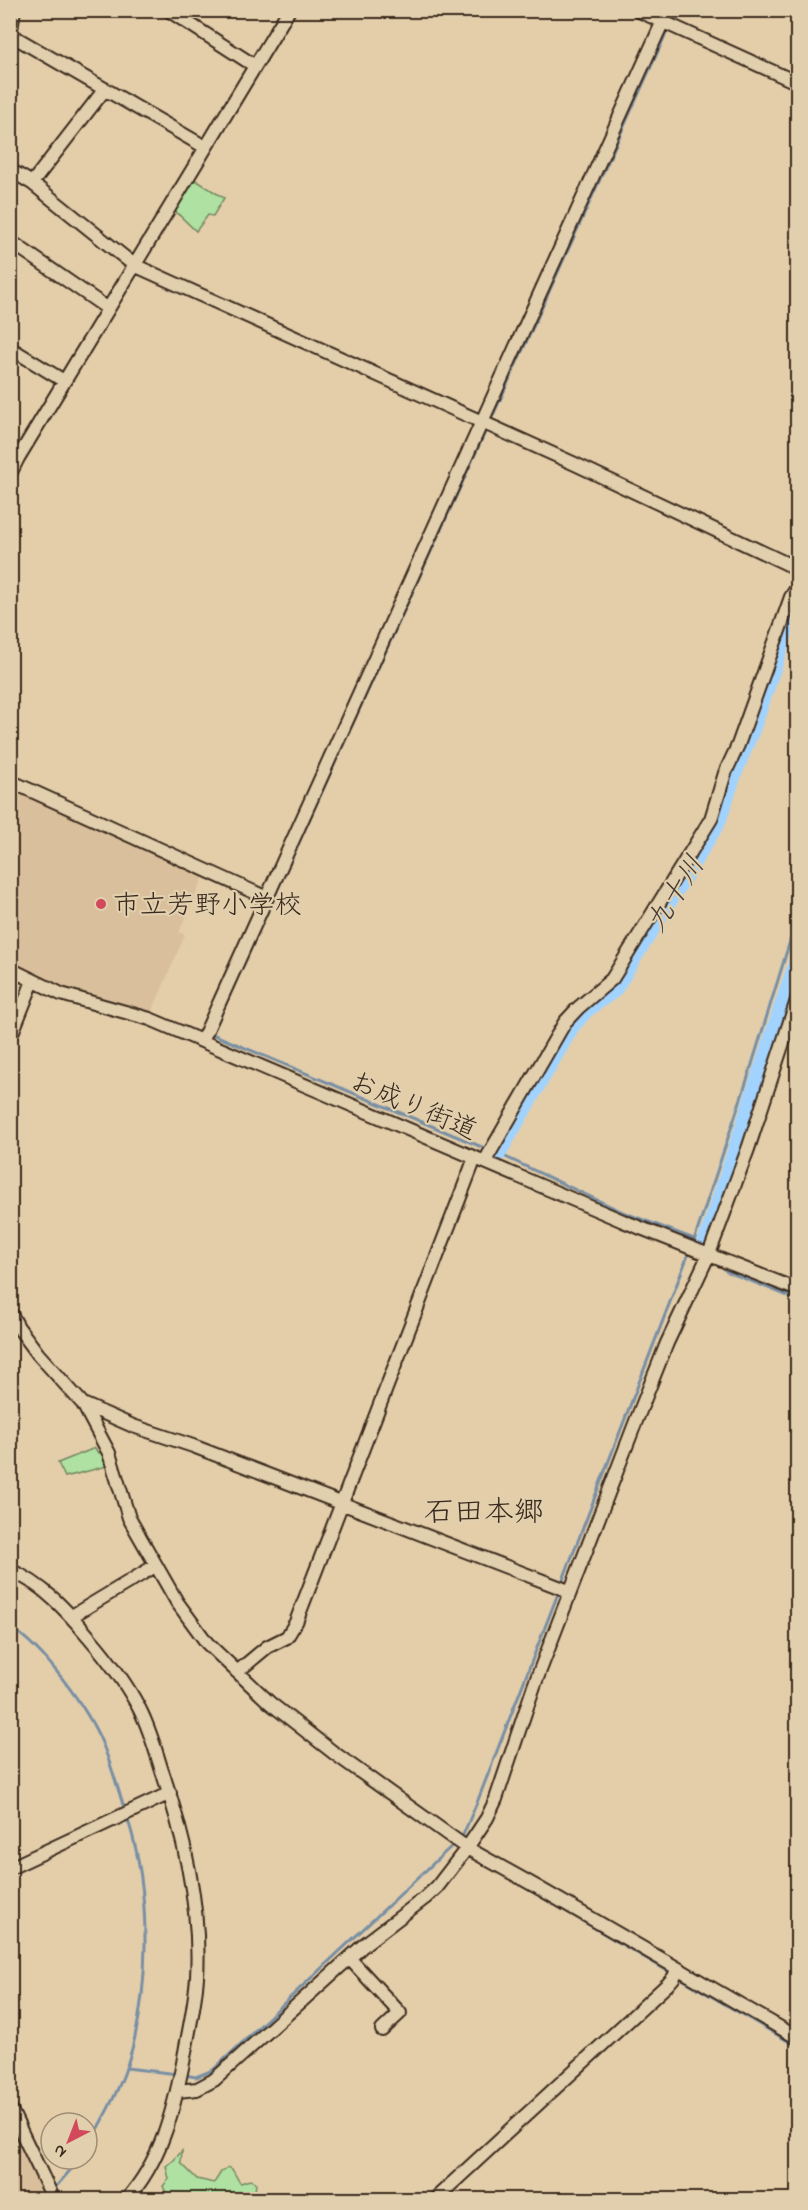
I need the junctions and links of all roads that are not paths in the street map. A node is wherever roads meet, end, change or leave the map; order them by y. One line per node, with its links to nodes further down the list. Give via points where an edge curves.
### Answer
1 (14, 10): 7 (street)
2 (168, 10): 8 (street)
3 (289, 10): 8 (street)
4 (637, 10): 6 (street)
5 (668, 10): 6 (street)
6 (663, 22): 9 (street); 19 (street)
7 (11, 35): 10 (street)
8 (255, 66): 11 (street)
9 (798, 83)
10 (105, 89): 11 (street); 13 (street)
11 (205, 147): 15 (street)
12 (10, 170): 13 (street)
13 (32, 183): 15 (street)
14 (10, 241): 16 (street)
15 (134, 266): 16 (street); 19 (street)
16 (107, 308): 18 (street)
17 (10, 348): 18 (street)
18 (64, 381): 20 (street)
19 (483, 422): 21 (street); 24 (street)
20 (10, 474)
21 (798, 569)
22 (798, 586): 30 (street, via 783,616 711,819 612,979 566,1022)
23 (10, 781): 24 (street)
24 (267, 898): 29 (street)
25 (10, 969): 26 (street, お成り街道)
26 (33, 981): 28 (street); 29 (street, お成り街道, via 61,994 150,1019)
27 (798, 997): 31 (street, via 752,1139)
28 (10, 1038)
29 (202, 1041): 30 (street, お成り街道)
30 (480, 1160): 31 (street, お成り街道); 35 (street)
31 (709, 1254): 32 (street, お成り街道); 38 (street, via 667,1343)
32 (798, 1290)
33 (10, 1312): 34 (street, via 38,1354)
34 (83, 1404): 35 (street); 36 (street, via 110,1453 129,1518)
35 (342, 1503): 38 (street); 40 (street, via 287,1637 267,1647)
36 (155, 1566): 39 (street); 40 (street, via 194,1626)
37 (10, 1570): 39 (street, via 38,1586)
38 (569, 1591): 42 (street, via 496,1799)
39 (72, 1617): 41 (street, via 114,1668 139,1707)
40 (237, 1672): 42 (street, via 334,1753)
41 (170, 1793): 43 (street); 48 (street, via 185,1851 197,1930 194,2001)
42 (467, 1848): 44 (street, via 437,1887); 45 (street)
43 (10, 1868)
44 (350, 1959): 46 (street, via 400,2013); 48 (street, via 214,2080 197,2089)
45 (677, 1969): 47 (street); 52 (street, via 668,1984)
46 (382, 2030)
47 (798, 2038)
48 (177, 2091): 51 (street, via 153,2161)
49 (12, 2117): 50 (street)
50 (54, 2199)
51 (126, 2199)
52 (434, 2199)

